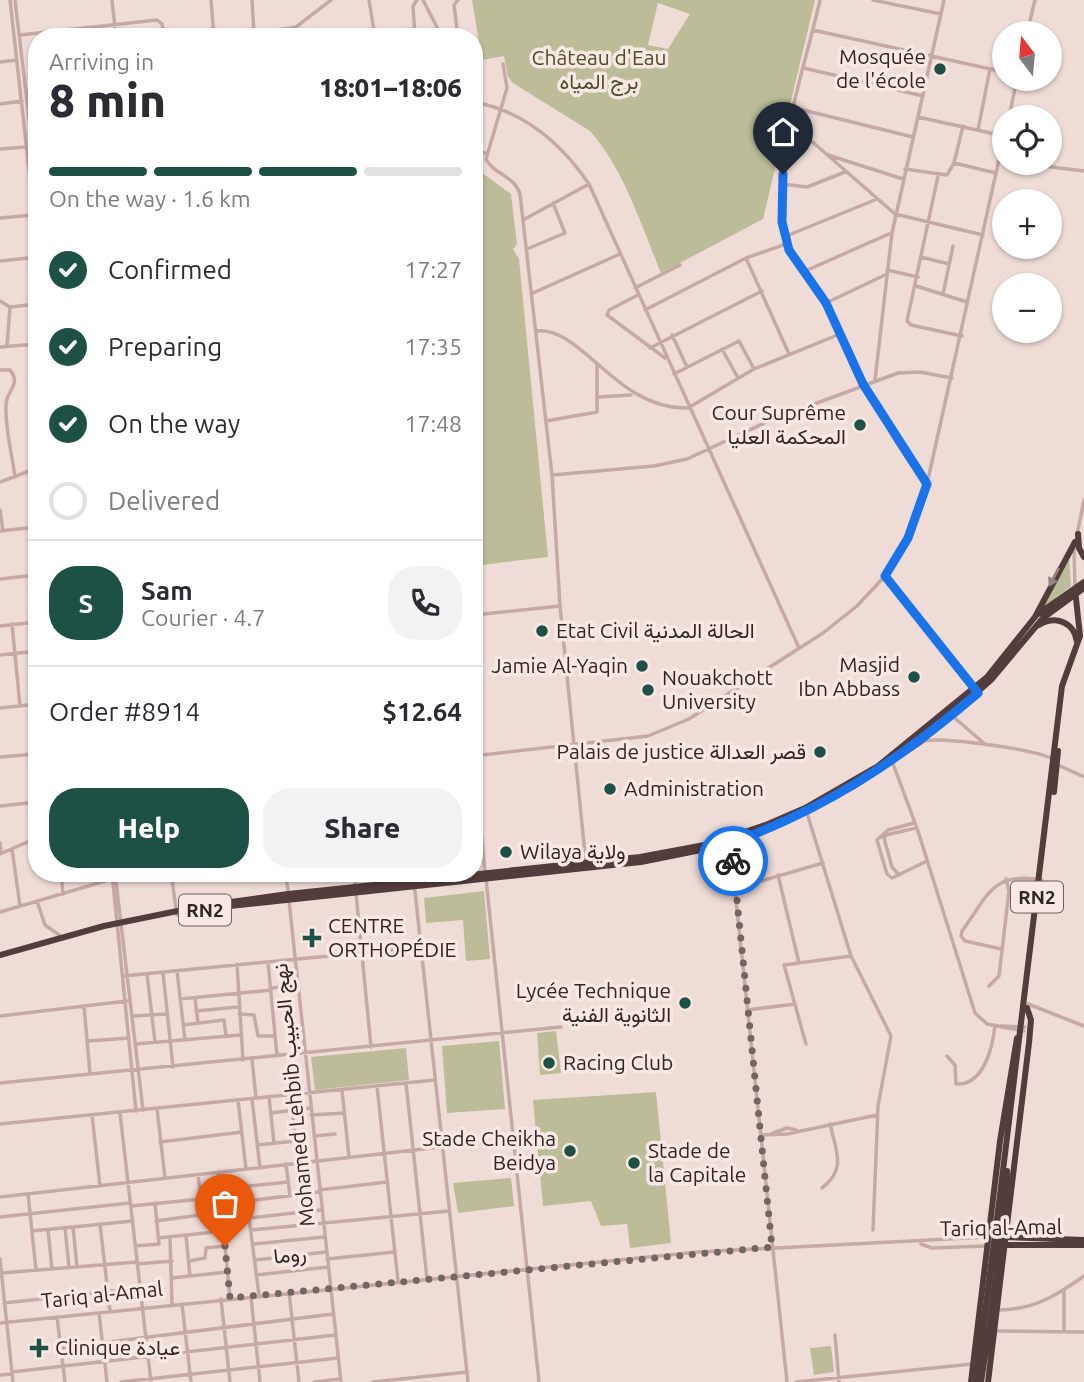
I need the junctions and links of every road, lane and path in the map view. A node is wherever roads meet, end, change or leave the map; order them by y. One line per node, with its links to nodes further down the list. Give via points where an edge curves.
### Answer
1 (13, 0): 28 (street); 30 (street)
2 (113, 0): 16 (street)
3 (211, 0): 19 (street)
4 (252, 0): 20 (street)
5 (331, 0): 21 (street)
6 (369, 0): 22 (street)
7 (417, 0): 23 (street)
8 (423, 0): 24 (street)
9 (458, 0): 25 (street, via 454,5)
10 (820, 0): 26 (street)
11 (873, 0): 14 (street)
12 (944, 0): 14 (street)
13 (1035, 0): 15 (street)
14 (941, 14): 29 (street)
15 (1030, 21)
16 (115, 26): 17 (street); 18 (street, via 160,21)
17 (96, 28)
18 (162, 28)
19 (213, 28)
20 (254, 28)
21 (293, 28)
22 (374, 28)
23 (414, 28)
24 (437, 28)
25 (457, 28)
26 (813, 30): 29 (street); 33 (street)
27 (28, 35): 28 (street)
28 (20, 36): 36 (street)
29 (931, 56): 34 (street); 37 (street)
30 (17, 60): 31 (street); 35 (street)
31 (0, 62)
32 (503, 64): 44 (street, via 508,85)
33 (804, 68): 37 (street); 43 (street)
34 (990, 69): 48 (street)
35 (21, 92): 36 (street); 39 (street)
36 (26, 92): 38 (street)
37 (923, 96): 45 (street)
38 (27, 101): 39 (street); 42 (street)
39 (22, 102): 40 (street); 51 (street)
40 (0, 104)
41 (483, 105): 44 (street)
42 (28, 107)
43 (795, 108): 47 (street); 50 (street)
44 (500, 110): 54 (street); 66 (street, via 523,119 554,141)
45 (918, 117): 46 (street); 50 (street)
46 (963, 126): 48 (street); 56 (street)
47 (790, 127): 55 (street); 67 (street)
48 (978, 130): 49 (street)
49 (992, 133)
50 (913, 137): 59 (street)
51 (26, 148): 52 (street); 57 (street)
52 (0, 149)
53 (483, 153): 54 (street)
54 (486, 153): 73 (street, via 488,164 516,184)
55 (826, 154): 61 (street); 65 (street)
56 (954, 163): 62 (street); 64 (street, via 950,173)
57 (28, 165)
58 (1062, 168): 60 (street)
59 (905, 169): 64 (street); 65 (street)
60 (1084, 171)
61 (845, 172): 67 (street, via 807,187); 68 (street)
62 (992, 172)
63 (996, 175): 76 (street)
64 (938, 176): 74 (street)
65 (903, 178): 70 (street)
66 (589, 184): 69 (street); 81 (street)
67 (782, 184): 77 (street)
68 (877, 199): 70 (street); 77 (street)
69 (553, 203): 73 (street); 80 (street, via 565,233)
70 (895, 214): 74 (street); 75 (street)
71 (28, 216): 72 (street)
72 (0, 218)
73 (523, 220): 80 (street)
74 (928, 222): 76 (street); 82 (street)
75 (892, 233): 88 (street); 89 (street)
76 (984, 235): 98 (street)
77 (784, 237): 78 (street)
78 (786, 244): 84 (street); 88 (street)
79 (953, 246): 86 (street)
80 (527, 249): 94 (street)
81 (620, 254): 92 (street); 94 (street)
82 (921, 257): 86 (street); 90 (street)
83 (28, 258): 85 (street)
84 (746, 258): 93 (street); 102 (street)
85 (0, 261)
86 (949, 264): 95 (street)
87 (680, 265): 92 (street)
88 (803, 272): 99 (street)
89 (887, 272): 90 (street); 99 (street); 122 (street)
90 (918, 277): 91 (street)
91 (916, 286): 95 (street); 106 (street, via 909,324)
92 (635, 288): 96 (street)
93 (762, 291): 105 (street); 113 (street)
94 (532, 294): 103 (street)
95 (943, 294): 98 (street)
96 (638, 295): 102 (street); 111 (street, via 607,313)
97 (0, 301): 101 (street)
98 (968, 302): 106 (street)
99 (826, 303): 104 (street)
100 (28, 305): 101 (street)
101 (10, 307): 109 (street)
102 (645, 310): 107 (street)
103 (536, 331): 115 (street, via 558,333); 128 (street)
104 (840, 334): 113 (street); 123 (street)
105 (672, 335): 107 (street); 116 (street)
106 (962, 336): 120 (street)
107 (659, 342): 111 (street); 114 (street)
108 (28, 345): 109 (street)
109 (7, 346): 110 (street)
110 (0, 347)
111 (650, 348): 114 (street)
112 (722, 349): 116 (street); 117 (street, via 741,342); 121 (street)
113 (789, 354): 117 (street)
114 (666, 360): 119 (street)
115 (597, 365): 124 (street); 125 (street)
116 (687, 367): 119 (street)
117 (754, 369): 121 (street)
118 (0, 370): 126 (street, via 10,370 15,385)
119 (674, 374): 127 (street)
120 (952, 378): 122 (street, via 908,372); 134 (street)
121 (738, 379): 127 (street)
122 (875, 380): 123 (street)
123 (863, 384): 129 (street, via 771,420); 134 (street)
124 (633, 395): 125 (street); 127 (street, via 666,407)
125 (598, 397): 128 (street, via 595,414)
126 (3, 402): 132 (street)
127 (688, 408): 129 (street)
128 (546, 421): 131 (street)
129 (709, 451): 131 (street, via 671,464); 155 (street)
130 (28, 472): 132 (street)
131 (552, 475): 147 (street)
132 (15, 477): 133 (street)
133 (0, 482)
134 (927, 484): 142 (street, via 908,538)
135 (1084, 500): 139 (street)
136 (0, 510): 138 (street)
137 (28, 528): 138 (street)
138 (1, 531)
139 (1076, 538): 140 (highway); 146 (street); 149 (highway, one-way to 149)
140 (1084, 557)
141 (28, 576): 143 (street)
142 (885, 576): 155 (street, via 843,619); 160 (street)
143 (0, 579)
144 (1084, 582): 146 (highway)
145 (1084, 588): 146 (highway)
146 (1076, 591): 149 (highway, RN2); 153 (highway, RN2); 156 (highway, RN2, via 1081,628)
147 (560, 606): 148 (street); 166 (street)
148 (483, 614)
149 (1037, 615): 160 (highway, RN2)
150 (28, 623): 151 (street)
151 (12, 624): 152 (street); 158 (street)
152 (0, 626)
153 (1033, 628): 156 (highway, via 1046,621 1062,621 1074,632); 160 (highway, RN2)
154 (1084, 637): 156 (highway, RN2)
155 (799, 648): 166 (street, via 671,729)
156 (1076, 649): 172 (highway, RN2, via 1062,686)
157 (28, 652): 158 (street)
158 (15, 653): 159 (street); 162 (street)
159 (0, 655)
160 (976, 691): 164 (highway, RN2)
161 (28, 705): 162 (street)
162 (20, 706): 163 (street)
163 (0, 708)
164 (950, 714): 165 (highway, RN2); 167 (street)
165 (917, 740): 167 (street); 171 (highway, RN2)
166 (575, 745): 170 (street); 187 (street)
167 (988, 746): 172 (street, via 1038,754)
168 (28, 755): 169 (street)
169 (0, 757)
170 (483, 757)
171 (891, 759): 176 (highway, RN2); 177 (street); 179 (highway, RN2, via 805,808)
172 (1055, 762): 173 (street); 193 (highway, RN2)
173 (1084, 777)
174 (28, 803): 175 (street)
175 (0, 806)
176 (807, 813): 179 (highway, RN2); 186 (street)
177 (916, 825): 178 (street); 185 (street)
178 (883, 835): 189 (street, via 892,867); 189 (street, via 877,840 887,874 892,878)
179 (729, 841): 187 (highway, RN2); 238 (street)
180 (28, 842): 183 (street)
181 (0, 843): 184 (street)
182 (483, 847): 191 (street)
183 (12, 849): 184 (street); 208 (street)
184 (1, 854)
185 (928, 862): 189 (street); 248 (street, via 972,1008 984,1022)
186 (823, 863): 188 (street); 216 (street)
187 (586, 867): 191 (highway, RN2)
188 (778, 875): 203 (street); 220 (street)
189 (899, 875)
190 (483, 877): 191 (highway, RN2)
191 (486, 877): 252 (street)
192 (1006, 879): 193 (street); 214 (street, via 1009,891); 214 (street, via 993,887 961,936 969,943)
193 (1040, 880): 235 (highway, RN2); 251 (highway, RN2)
194 (62, 882): 205 (street)
195 (103, 882): 205 (street)
196 (113, 882): 211 (street)
197 (115, 882): 211 (street)
198 (172, 882): 210 (street)
199 (287, 882): 206 (street, Mohamed Lehbib نهج الحبيب)
200 (355, 882): 204 (street)
201 (402, 882): 204 (highway, RN2)
202 (414, 882): 213 (street)
203 (744, 886)
204 (356, 890): 206 (highway, RN2); 215 (street)
205 (63, 894): 207 (street)
206 (289, 896): 210 (highway, RN2); 218 (street, Mohamed Lehbib نهج الحبيب)
207 (37, 901): 208 (street); 212 (street, via 45,925)
208 (20, 906): 209 (street)
209 (0, 912)
210 (177, 913): 211 (highway, RN2)
211 (119, 924): 212 (highway, RN2); 217 (highway, RN2); 225 (street)
212 (62, 937): 217 (highway, RN2)
213 (422, 947): 215 (street); 260 (street)
214 (1001, 949): 227 (street, via 999,976)
215 (363, 954): 218 (street); 264 (street)
216 (851, 956): 220 (street); 293 (street, via 891,1036)
217 (0, 957)
218 (296, 959): 219 (street); 226 (street, Mohamed Lehbib نهج الحبيب)
219 (268, 962): 221 (street); 228 (street)
220 (799, 963): 233 (street, via 784,965)
221 (237, 964): 222 (street); 229 (street)
222 (177, 971): 223 (street); 231 (street)
223 (163, 973): 224 (street); 240 (street)
224 (147, 974): 225 (street); 242 (street)
225 (125, 976): 232 (street)
226 (299, 986): 228 (street); 265 (street, Mohamed Lehbib نهج الحبيب)
227 (989, 986)
228 (270, 989): 229 (street); 255 (street)
229 (237, 993): 230 (street); 236 (street)
230 (195, 998): 231 (street); 239 (street)
231 (180, 999): 247 (street)
232 (128, 1001): 234 (street); 244 (street); 256 (street)
233 (795, 1004): 238 (street); 263 (street)
234 (84, 1006): 243 (street); 258 (street)
235 (1028, 1006): 249 (street); 251 (highway, RN2); 355 (highway, via 1029,1044)
236 (238, 1007): 237 (street); 241 (street)
237 (223, 1008): 239 (street); 245 (street)
238 (747, 1010): 298 (street)
239 (196, 1011): 246 (street)
240 (166, 1013): 242 (street); 259 (street)
241 (239, 1014): 253 (street); 255 (street, via 254,1015 258,1036)
242 (152, 1015): 244 (street); 261 (street)
243 (0, 1016)
244 (133, 1016): 262 (street)
245 (224, 1020): 246 (street); 254 (street)
246 (198, 1023): 247 (street)
247 (183, 1025): 257 (street)
248 (997, 1026): 251 (street); 267 (street, via 986,1062 965,1083 956,1084 955,1065)
249 (1084, 1026)
250 (561, 1027): 252 (street)
251 (1022, 1030): 354 (highway, via 1013,1056); 413 (highway, RN2, bridge)
252 (502, 1033): 260 (street); 378 (street)
253 (241, 1035): 254 (street); 269 (street)
254 (226, 1036): 257 (street)
255 (275, 1036): 266 (street)
256 (129, 1038): 258 (street); 271 (street)
257 (185, 1040): 259 (street)
258 (88, 1041): 273 (street)
259 (170, 1041): 261 (street); 270 (street)
260 (431, 1041): 264 (street); 274 (street)
261 (155, 1042): 262 (street)
262 (135, 1044): 272 (street)
263 (806, 1044)
264 (371, 1047): 265 (street)
265 (305, 1053): 266 (street); 279 (street, Mohamed Lehbib نهج الحبيب)
266 (277, 1056): 268 (street)
267 (947, 1056)
268 (252, 1059): 269 (street); 281 (street)
269 (243, 1060): 270 (street)
270 (173, 1067): 272 (street)
271 (133, 1070): 272 (street); 273 (street); 287 (street)
272 (139, 1070): 285 (street)
273 (90, 1074): 275 (street)
274 (435, 1080): 276 (street); 304 (street)
275 (0, 1083)
276 (406, 1083): 277 (street); 305 (street)
277 (377, 1086): 278 (street); 306 (street)
278 (342, 1090): 279 (street); 290 (street)
279 (309, 1093): 280 (street); 283 (street, Mohamed Lehbib نهج الحبيب)
280 (269, 1097): 281 (street); 289 (street)
281 (254, 1099): 282 (street); 303 (street)
282 (238, 1100): 284 (street); 296 (street)
283 (311, 1108): 286 (street); 292 (street, Mohamed Lehbib نهج الحبيب)
284 (157, 1109): 285 (street); 301 (street)
285 (144, 1110): 287 (street)
286 (292, 1110): 289 (street); 300 (street)
287 (136, 1111): 288 (street)
288 (120, 1112): 291 (street); 316 (street)
289 (271, 1113): 302 (street)
290 (344, 1113): 292 (street); 307 (street)
291 (92, 1115): 295 (street); 319 (street)
292 (311, 1115): 299 (street, Mohamed Lehbib نهج الحبيب)
293 (877, 1115): 294 (street); 348 (street)
294 (830, 1124): 298 (street); 321 (street, via 839,1168)
295 (0, 1125)
296 (242, 1132): 301 (street); 312 (street)
297 (335, 1134): 299 (street)
298 (761, 1135): 364 (street)
299 (313, 1136): 308 (street, Mohamed Lehbib نهج الحبيب)
300 (296, 1141): 302 (street); 309 (street)
301 (160, 1142): 315 (street)
302 (274, 1143): 303 (street)
303 (257, 1145): 311 (street)
304 (442, 1147): 305 (street); 331 (street)
305 (414, 1150): 306 (street); 334 (street)
306 (385, 1153): 307 (street); 318 (street)
307 (349, 1157): 308 (street)
308 (316, 1161): 309 (street); 323 (street, Mohamed Lehbib نهج الحبيب)
309 (299, 1163): 310 (street)
310 (286, 1164): 311 (street); 317 (street)
311 (260, 1168): 312 (street)
312 (246, 1169): 313 (street)
313 (218, 1172): 314 (street); 322 (street)
314 (198, 1175): 315 (street); 327 (street)
315 (165, 1178): 316 (street)
316 (129, 1182): 319 (street); 329 (street)
317 (289, 1182): 320 (street); 325 (street)
318 (387, 1182): 323 (street); 338 (street)
319 (100, 1186): 324 (street)
320 (244, 1186): 322 (street); 325 (street, via 247,1201)
321 (822, 1188)
322 (220, 1189): 332 (street)
323 (319, 1191): 325 (street); 330 (street, Mohamed Lehbib نهج الحبيب)
324 (28, 1194): 326 (street); 333 (street)
325 (290, 1196)
326 (0, 1197)
327 (201, 1199): 328 (street); 335 (street)
328 (155, 1203): 329 (street); 339 (street)
329 (131, 1204): 333 (street); 340 (street)
330 (321, 1210): 337 (street); 342 (street, Mohamed Lehbib نهج الحبيب)
331 (449, 1211): 334 (street); 384 (street)
332 (222, 1212): 335 (street); 341 (street)
333 (30, 1214): 336 (street); 349 (street)
334 (420, 1214): 338 (street); 387 (street)
335 (203, 1215): 339 (street)
336 (0, 1217)
337 (249, 1217): 341 (street); 347 (street)
338 (391, 1217): 342 (street); 366 (street)
339 (156, 1220): 356 (street)
340 (132, 1221): 343 (street); 361 (street)
341 (223, 1221): 350 (street)
342 (323, 1222): 347 (street); 353 (street, Mohamed Lehbib نهج الحبيب)
343 (100, 1224): 344 (street); 373 (street)
344 (73, 1227): 345 (street); 374 (street)
345 (65, 1228): 346 (street); 376 (street)
346 (48, 1230): 349 (street); 377 (street)
347 (251, 1230): 359 (street)
348 (873, 1230)
349 (32, 1231): 380 (street)
350 (224, 1231): 351 (street); 362 (street)
351 (186, 1235): 352 (street); 371 (street)
352 (170, 1237): 356 (street); 370 (street)
353 (324, 1237): 359 (street); 365 (street, Mohamed Lehbib نهج الحبيب)
354 (989, 1237): 355 (highway, Tariq al-Amal); 358 (street, Tariq al-Amal); 363 (highway)
355 (1007, 1237): 357 (highway, Tariq al-Amal); 360 (highway)
356 (158, 1238): 361 (street, via 159,1244)
357 (1084, 1242): 360 (highway, Tariq al-Amal)
358 (919, 1243): 363 (street, Tariq al-Amal, via 932,1248); 364 (street, Tariq al-Amal)
359 (253, 1244): 369 (street)
360 (1006, 1245): 363 (highway, Tariq al-Amal); 403 (highway)
361 (135, 1246): 372 (street)
362 (225, 1246): 371 (street, via 206,1248 204,1259); 381 (street)
363 (987, 1246): 430 (highway)
364 (772, 1247): 378 (street, Tariq al-Amal); 455 (street)
365 (326, 1252): 368 (street, Mohamed Lehbib نهج الحبيب); 369 (street)
366 (395, 1252): 368 (street); 388 (street)
367 (0, 1259): 379 (street)
368 (327, 1259): 375 (street, Mohamed Lehbib نهج الحبيب)
369 (255, 1260): 382 (street)
370 (172, 1261): 372 (street); 386 (street)
371 (188, 1261): 383 (street)
372 (137, 1263): 373 (street); 390 (street)
373 (104, 1264): 374 (street); 393 (street)
374 (77, 1267): 376 (street)
375 (328, 1267): 382 (street, روما); 391 (street, Mohamed Lehbib نهج الحبيب)
376 (69, 1268): 377 (street)
377 (52, 1269): 380 (street)
378 (527, 1269): 384 (street, Tariq al-Amal); 454 (street)
379 (1, 1270): 380 (street); 389 (street)
380 (36, 1270)
381 (228, 1272): 383 (street); 397 (street)
382 (257, 1275): 395 (street)
383 (190, 1276): 386 (street)
384 (456, 1276): 387 (street, Tariq al-Amal); 434 (street)
385 (1084, 1276): 392 (street)
386 (171, 1278): 401 (street)
387 (427, 1279): 388 (street, Tariq al-Amal)
388 (398, 1281): 391 (street, Tariq al-Amal)
389 (1, 1286): 399 (street)
390 (140, 1288): 393 (street); 402 (street)
391 (330, 1288): 394 (street, Tariq al-Amal); 406 (street, Mohamed Lehbib نهج الحبيب)
392 (1064, 1290): 403 (street, via 1022,1310); 415 (street)
393 (107, 1292): 399 (street); 404 (street)
394 (289, 1292): 395 (street, Tariq al-Amal); 408 (street)
395 (259, 1295): 396 (street, Tariq al-Amal)
396 (251, 1296): 397 (street, Tariq al-Amal); 411 (street)
397 (230, 1298): 398 (street, Tariq al-Amal)
398 (221, 1299): 400 (street, Tariq al-Amal); 412 (street)
399 (5, 1303): 409 (street)
400 (182, 1304): 401 (street, Tariq al-Amal); 414 (street)
401 (172, 1305): 402 (street, Tariq al-Amal)
402 (142, 1308): 404 (street, Tariq al-Amal); 419 (street)
403 (998, 1310): 413 (highway)
404 (110, 1311): 405 (street, Tariq al-Amal)
405 (99, 1312): 407 (street, Tariq al-Amal); 421 (street)
406 (333, 1314): 408 (street); 417 (street, Mohamed Lehbib نهج الحبيب)
407 (57, 1317): 409 (street, Tariq al-Amal); 424 (street)
408 (292, 1319): 411 (street); 420 (street)
409 (6, 1322): 410 (street, Tariq al-Amal); 435 (street)
410 (0, 1323)
411 (253, 1324): 412 (street); 422 (street)
412 (224, 1327): 414 (street); 423 (street)
413 (989, 1330): 415 (street); 458 (highway, RN2); 459 (highway)
414 (185, 1331): 419 (street); 425 (street)
415 (1064, 1332): 416 (street)
416 (1084, 1332)
417 (335, 1335): 420 (street); 427 (street, Mohamed Lehbib نهج الحبيب)
418 (835, 1335): 438 (street)
419 (146, 1337): 421 (street); 426 (street)
420 (295, 1339): 422 (street); 429 (street)
421 (102, 1342): 424 (street); 428 (street)
422 (255, 1344): 423 (street); 432 (street)
423 (226, 1347): 425 (street); 433 (street)
424 (61, 1348): 431 (street)
425 (187, 1352): 426 (street); 436 (street)
426 (148, 1356): 428 (street); 439 (street)
427 (338, 1358): 429 (street); 440 (street, Mohamed Lehbib نهج الحبيب)
428 (104, 1361): 431 (street); 445 (street)
429 (297, 1362): 432 (street); 450 (street)
430 (974, 1364): 438 (street); 457 (highway)
431 (63, 1366): 435 (street); 444 (street)
432 (259, 1366): 433 (street); 449 (street)
433 (229, 1369): 436 (street); 448 (street)
434 (467, 1372): 441 (street); 453 (street)
435 (12, 1373): 437 (street); 443 (street)
436 (190, 1373): 439 (street); 447 (street)
437 (0, 1375)
438 (839, 1379): 456 (street)
439 (151, 1380): 446 (street)
440 (340, 1380): 451 (street)
441 (402, 1380): 442 (street)
442 (384, 1381): 452 (street)
443 (13, 1382)
444 (65, 1382)
445 (107, 1382)
446 (121, 1382)
447 (191, 1382)
448 (230, 1382)
449 (260, 1382)
450 (299, 1382)
451 (314, 1382)
452 (373, 1382)
453 (468, 1382)
454 (539, 1382)
455 (786, 1382)
456 (796, 1382)
457 (971, 1382)
458 (979, 1382)
459 (988, 1382)

